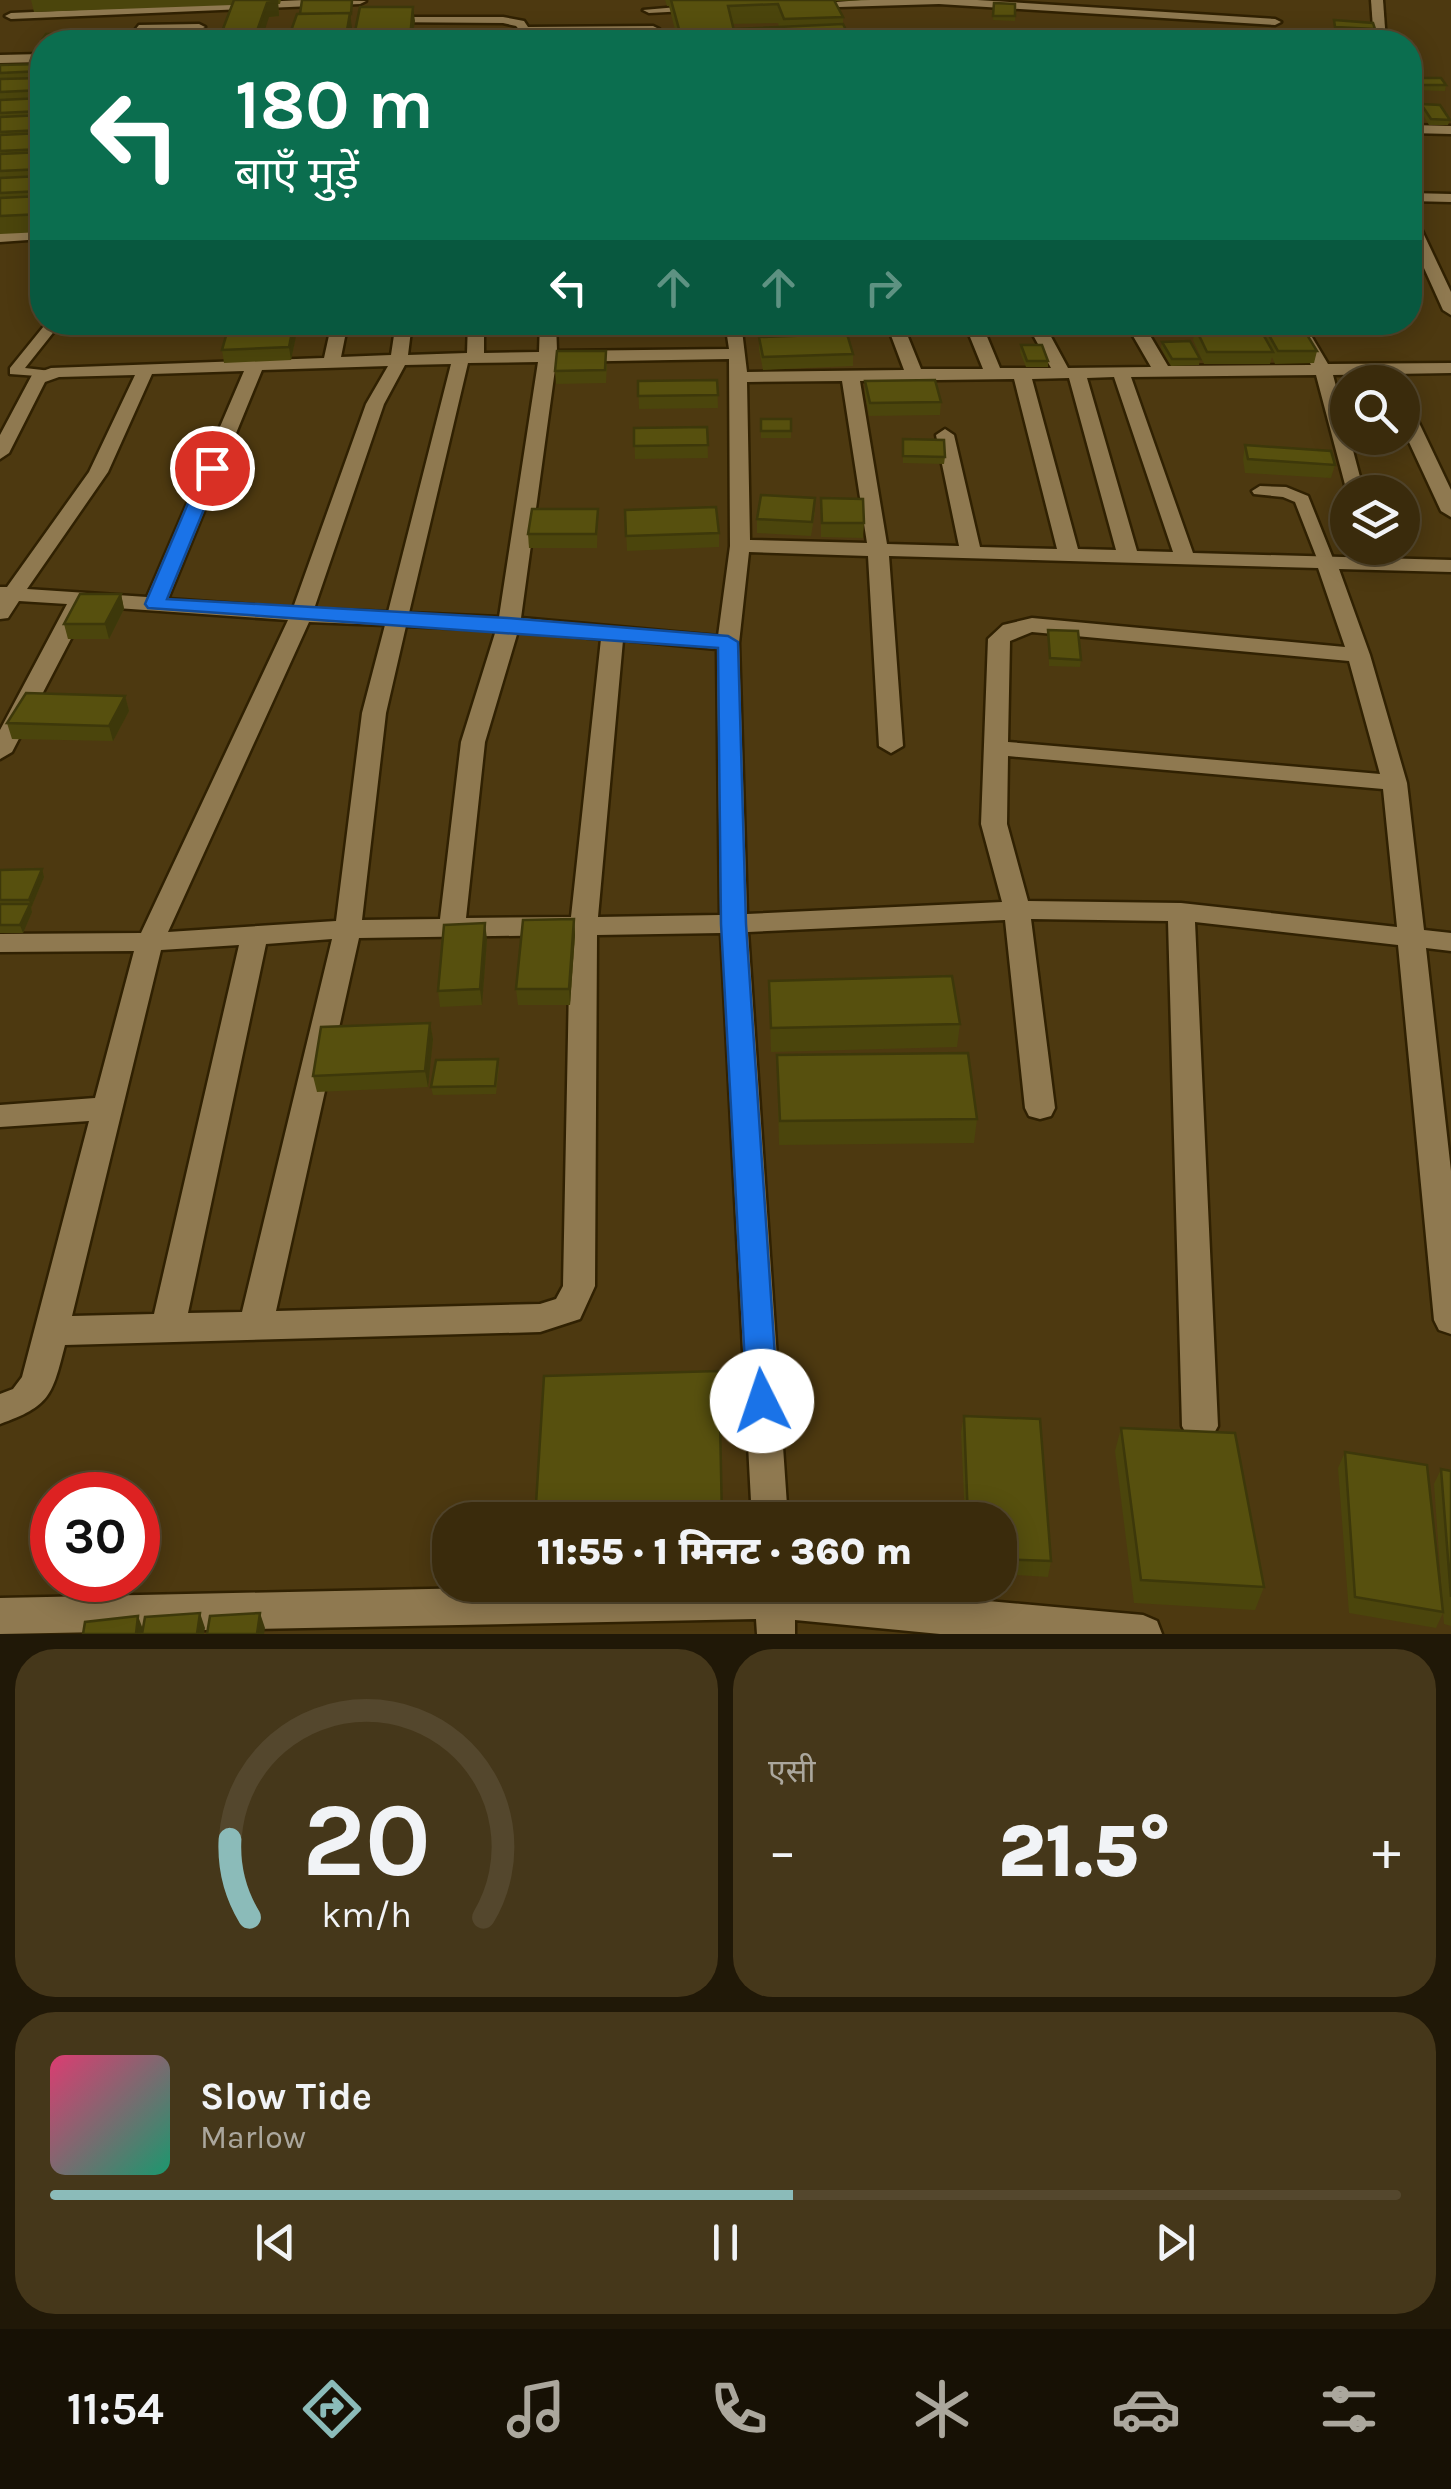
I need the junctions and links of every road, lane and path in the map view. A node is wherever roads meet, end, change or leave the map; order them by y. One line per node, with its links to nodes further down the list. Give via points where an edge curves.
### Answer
1 (21, 0): 2 (street, via 8,20)
2 (360, 0): 12 (street)
3 (473, 0): 14 (street)
4 (1377, 0): 24 (street)
5 (829, 2): 6 (street); 8 (street); 21 (street)
6 (886, 2): 10 (street); 15 (street, via 938,1)
7 (648, 5): 9 (street); 18 (street)
8 (794, 5)
9 (722, 8)
10 (896, 16)
11 (1273, 17): 23 (street)
12 (358, 20)
13 (376, 20): 14 (street)
14 (471, 20): 19 (street, via 515,21)
15 (1114, 24): 22 (street)
16 (199, 27): 17 (street)
17 (116, 28)
18 (653, 29): 20 (street)
19 (523, 30)
20 (588, 30)
21 (842, 30)
22 (1212, 30)
23 (1276, 30)
24 (1379, 30)
25 (30, 58): 26 (street)
26 (0, 59)
27 (1422, 128): 28 (street)
28 (1451, 130)
29 (1422, 197): 30 (street)
30 (1451, 198)
31 (30, 235): 32 (street)
32 (0, 236)
33 (1422, 246): 34 (street)
34 (1451, 310)
35 (43, 335): 59 (lane, via 16,371)
36 (337, 335): 49 (street)
37 (402, 335): 48 (street)
38 (473, 335): 47 (street)
39 (548, 335): 46 (street)
40 (735, 335): 50 (street)
41 (899, 335): 60 (street)
42 (978, 335): 61 (street)
43 (1043, 335): 63 (street)
44 (1141, 335): 58 (street)
45 (1302, 335): 54 (street)
46 (548, 356): 47 (street); 50 (street); 86 (street)
47 (468, 358): 48 (street); 85 (street)
48 (399, 362): 49 (street); 84 (street, via 375,404)
49 (331, 364): 51 (street)
50 (738, 365): 64 (street); 71 (street)
51 (255, 366): 53 (street); 83 (street)
52 (1451, 368): 56 (street)
53 (146, 369): 59 (street); 82 (street, via 98,472)
54 (1323, 370): 55 (street); 58 (street); 68 (street)
55 (1330, 371)
56 (1420, 372)
57 (1121, 373): 58 (street); 63 (street); 76 (street)
58 (1163, 373)
59 (46, 374): 67 (street)
60 (914, 374): 61 (street); 64 (street)
61 (994, 374): 62 (street)
62 (1022, 374): 63 (street); 74 (street)
63 (1070, 374): 75 (street)
64 (850, 375): 72 (street)
65 (945, 435): 73 (street)
66 (1420, 445): 70 (street)
67 (0, 453)
68 (1350, 475)
69 (1260, 491): 78 (lane, via 1302,500)
70 (1451, 511)
71 (740, 546): 72 (street); 88 (street)
72 (878, 550): 73 (street); 90 (street)
73 (971, 552): 74 (street)
74 (1070, 556): 75 (street)
75 (1128, 556): 76 (street)
76 (1185, 558): 78 (street)
77 (1330, 560): 78 (street)
78 (1326, 561): 89 (street)
79 (1420, 561): 80 (street)
80 (1451, 566)
81 (81, 599): 82 (street); 83 (street); 92 (street)
82 (3, 600)
83 (155, 604): 84 (street)
84 (301, 615): 85 (street); 102 (street)
85 (398, 619): 86 (street); 99 (street, via 374,713)
86 (508, 624): 87 (street); 98 (street, via 473,742)
87 (613, 633): 88 (street); 97 (street)
88 (728, 642): 96 (street)
89 (1359, 656): 91 (street, via 1080,627 1010,630 999,638); 93 (street)
90 (891, 746)
91 (996, 748): 93 (street); 94 (street, via 994,824)
92 (0, 752)
93 (1395, 782): 101 (street)
94 (1017, 910): 95 (street); 96 (street); 105 (street)
95 (1180, 912): 101 (street); 113 (street)
96 (734, 924): 97 (street); 114 (street)
97 (584, 925): 98 (street); 109 (street, via 580,1286 568,1308 540,1318)
98 (452, 927): 99 (street)
99 (348, 929): 100 (street); 109 (street)
100 (255, 934): 102 (street); 110 (street)
101 (1412, 938): 103 (street); 108 (street)
102 (150, 942): 104 (street); 106 (street)
103 (1451, 942)
104 (0, 943)
105 (1040, 1108)
106 (106, 1109): 107 (street); 111 (street)
107 (0, 1116)
108 (1451, 1320)
109 (256, 1324): 110 (street)
110 (168, 1327): 111 (street)
111 (50, 1331): 112 (street, via 38,1384 26,1400)
112 (0, 1409)
113 (1200, 1426)
114 (769, 1502)
115 (775, 1606): 117 (street); 118 (street)
116 (0, 1617): 117 (street)
117 (347, 1620)
118 (1143, 1634)

